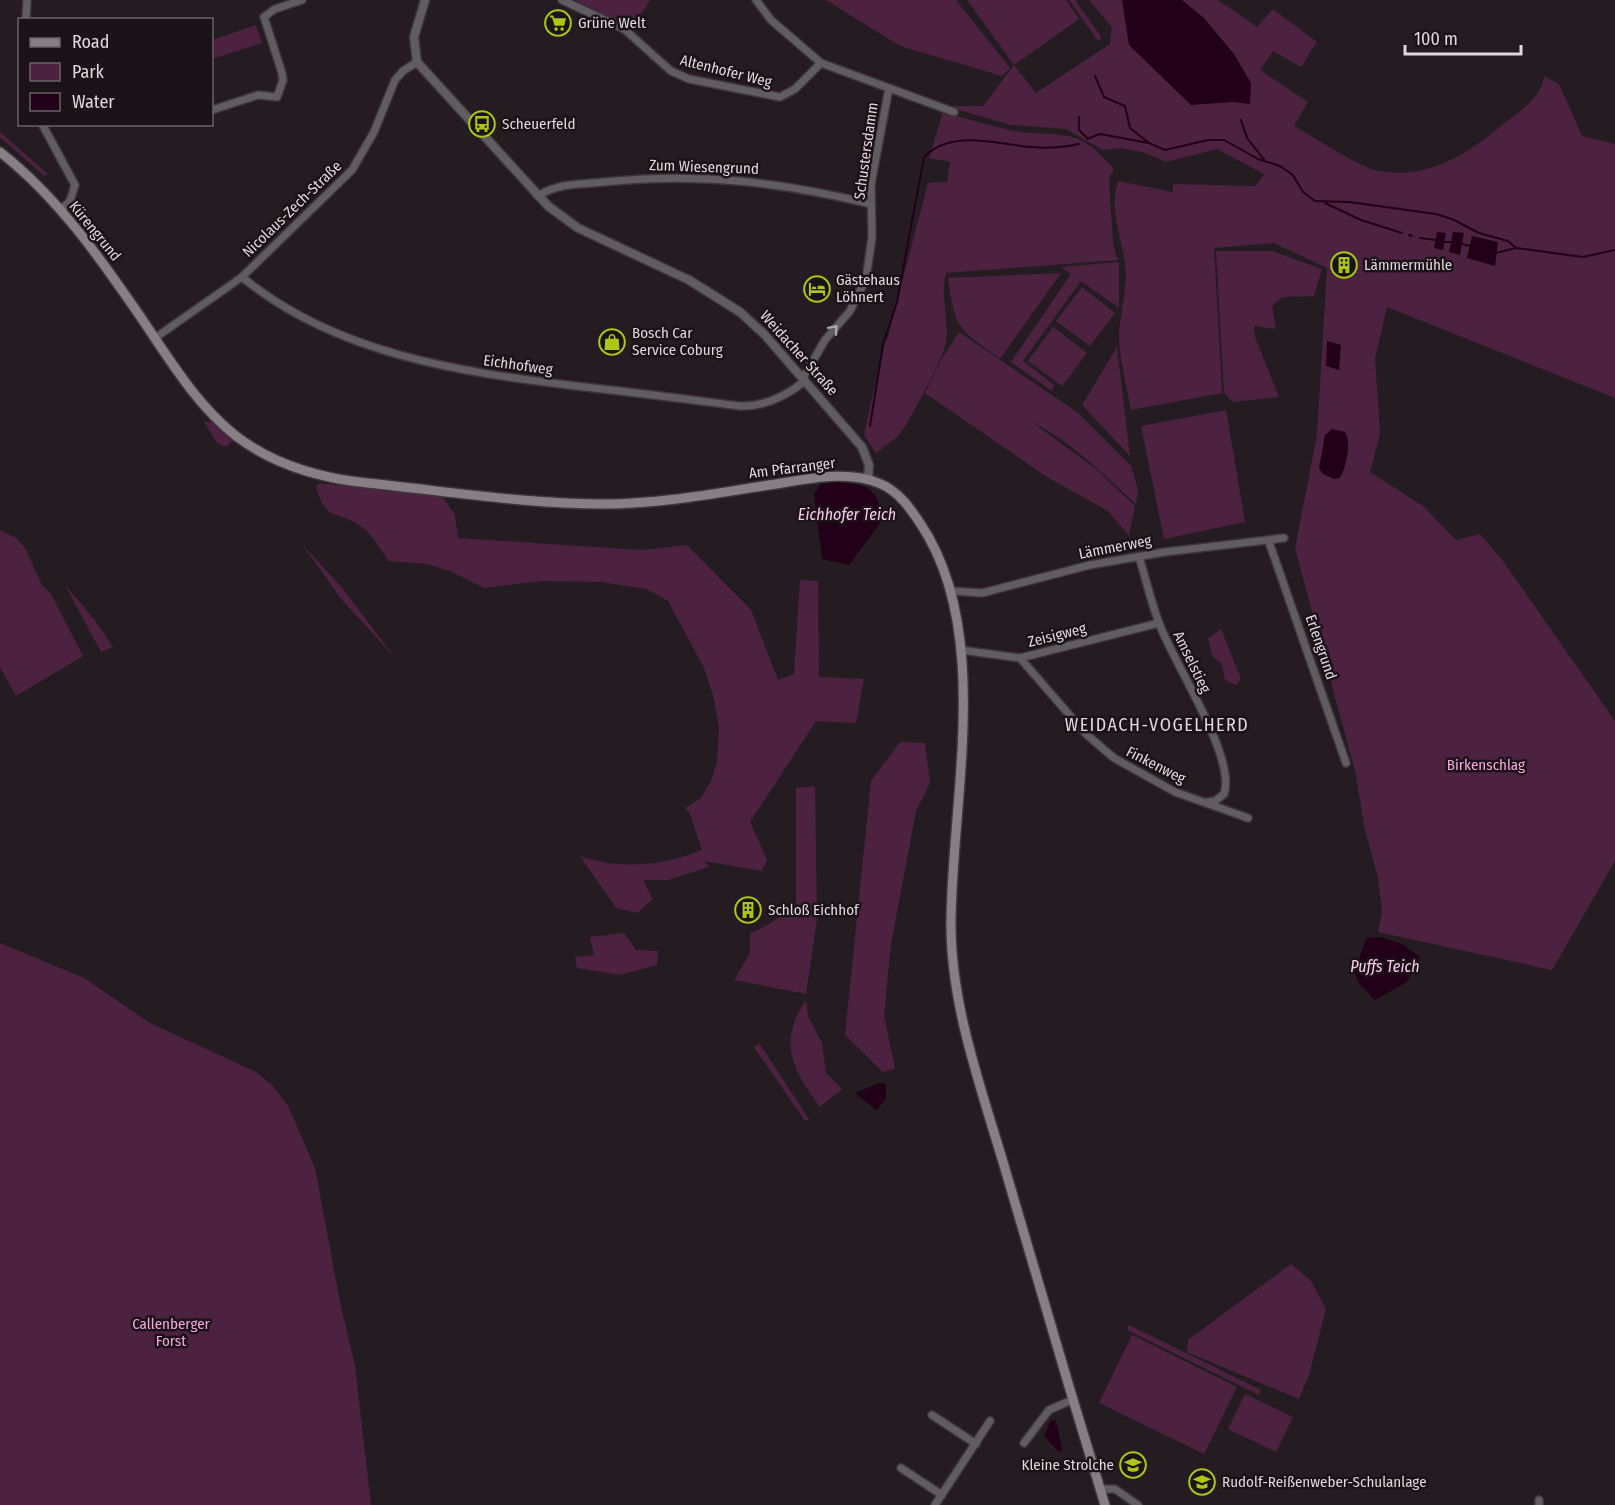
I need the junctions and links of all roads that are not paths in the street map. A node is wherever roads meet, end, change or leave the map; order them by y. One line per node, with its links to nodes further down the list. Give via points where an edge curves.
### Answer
1 (27, 0): 6 (street)
2 (302, 0): 10 (street, via 264,17 282,73 277,97 258,95)
3 (425, 0): 7 (street, via 414,38)
4 (562, 0): 8 (street, Altenhofer Weg, via 624,29 671,71 689,79 780,97 795,89)
5 (756, 0): 8 (street, Schustersdamm, via 778,27)
6 (26, 18)
7 (417, 62): 14 (street, Weidacher Straße); 17 (street, Nicolaus-Zech-Straße, via 395,80 370,141 352,171)
8 (821, 63): 9 (street, Schustersdamm)
9 (889, 88): 11 (street, Schustersdamm); 15 (street, Schustersdamm, via 871,184)
10 (213, 110)
11 (954, 112)
12 (43, 126): 16 (street, via 75,186 70,201)
13 (0, 152): 16 (main road, Kürengrund)
14 (538, 196): 15 (street, Zum Wiesengrund, via 555,187 693,177 755,181); 19 (street, Weidacher Straße, via 578,228 722,298 765,335)
15 (871, 204): 19 (street, Schustersdamm, one-way to 15, via 825,340 858,299 866,279 872,237)
16 (60, 211): 18 (main road, Kürengrund, via 98,256)
17 (242, 277): 18 (street, Nicolaus-Zech-Straße); 19 (street, Eichhofweg, via 290,310 360,342 411,359 474,372 740,406 765,404 789,393)
18 (155, 339): 21 (main road, Kürengrund, via 205,407 236,436 276,460 325,477 604,504)
19 (804, 380): 20 (street, Weidacher Straße, via 862,447 869,465)
20 (868, 480): 21 (main road, Am Pfarranger, via 815,479); 25 (main road, via 891,489 912,512 932,544)
21 (720, 492)
22 (1284, 538): 23 (street, Lämmerweg)
23 (1269, 542): 24 (street, Lämmerweg); 29 (street, Erlengrund)
24 (1139, 556): 25 (street, Lämmerweg, via 1056,572 982,593); 26 (street, Amselstieg)
25 (952, 591): 27 (main road)
26 (1159, 623): 28 (street, Zeisigweg); 30 (street, Amselstieg, via 1212,734 1225,772 1224,794)
27 (961, 650): 28 (street, Zeisigweg); 32 (main road, via 953,967 994,1134)
28 (1020, 658): 30 (street, Finkenweg, via 1099,747 1155,782)
29 (1346, 763)
30 (1208, 802): 31 (street, Finkenweg)
31 (1248, 818)
32 (1072, 1400): 36 (street, via 1050,1409); 38 (main road)
33 (932, 1415): 35 (street)
34 (990, 1421): 35 (street)
35 (976, 1443): 39 (street)
36 (1024, 1443)
37 (901, 1468): 39 (street)
38 (1100, 1490): 41 (main road); 42 (street, via 1115,1489)
39 (942, 1495): 40 (street)
40 (935, 1505)
41 (1105, 1505)
42 (1138, 1505)

